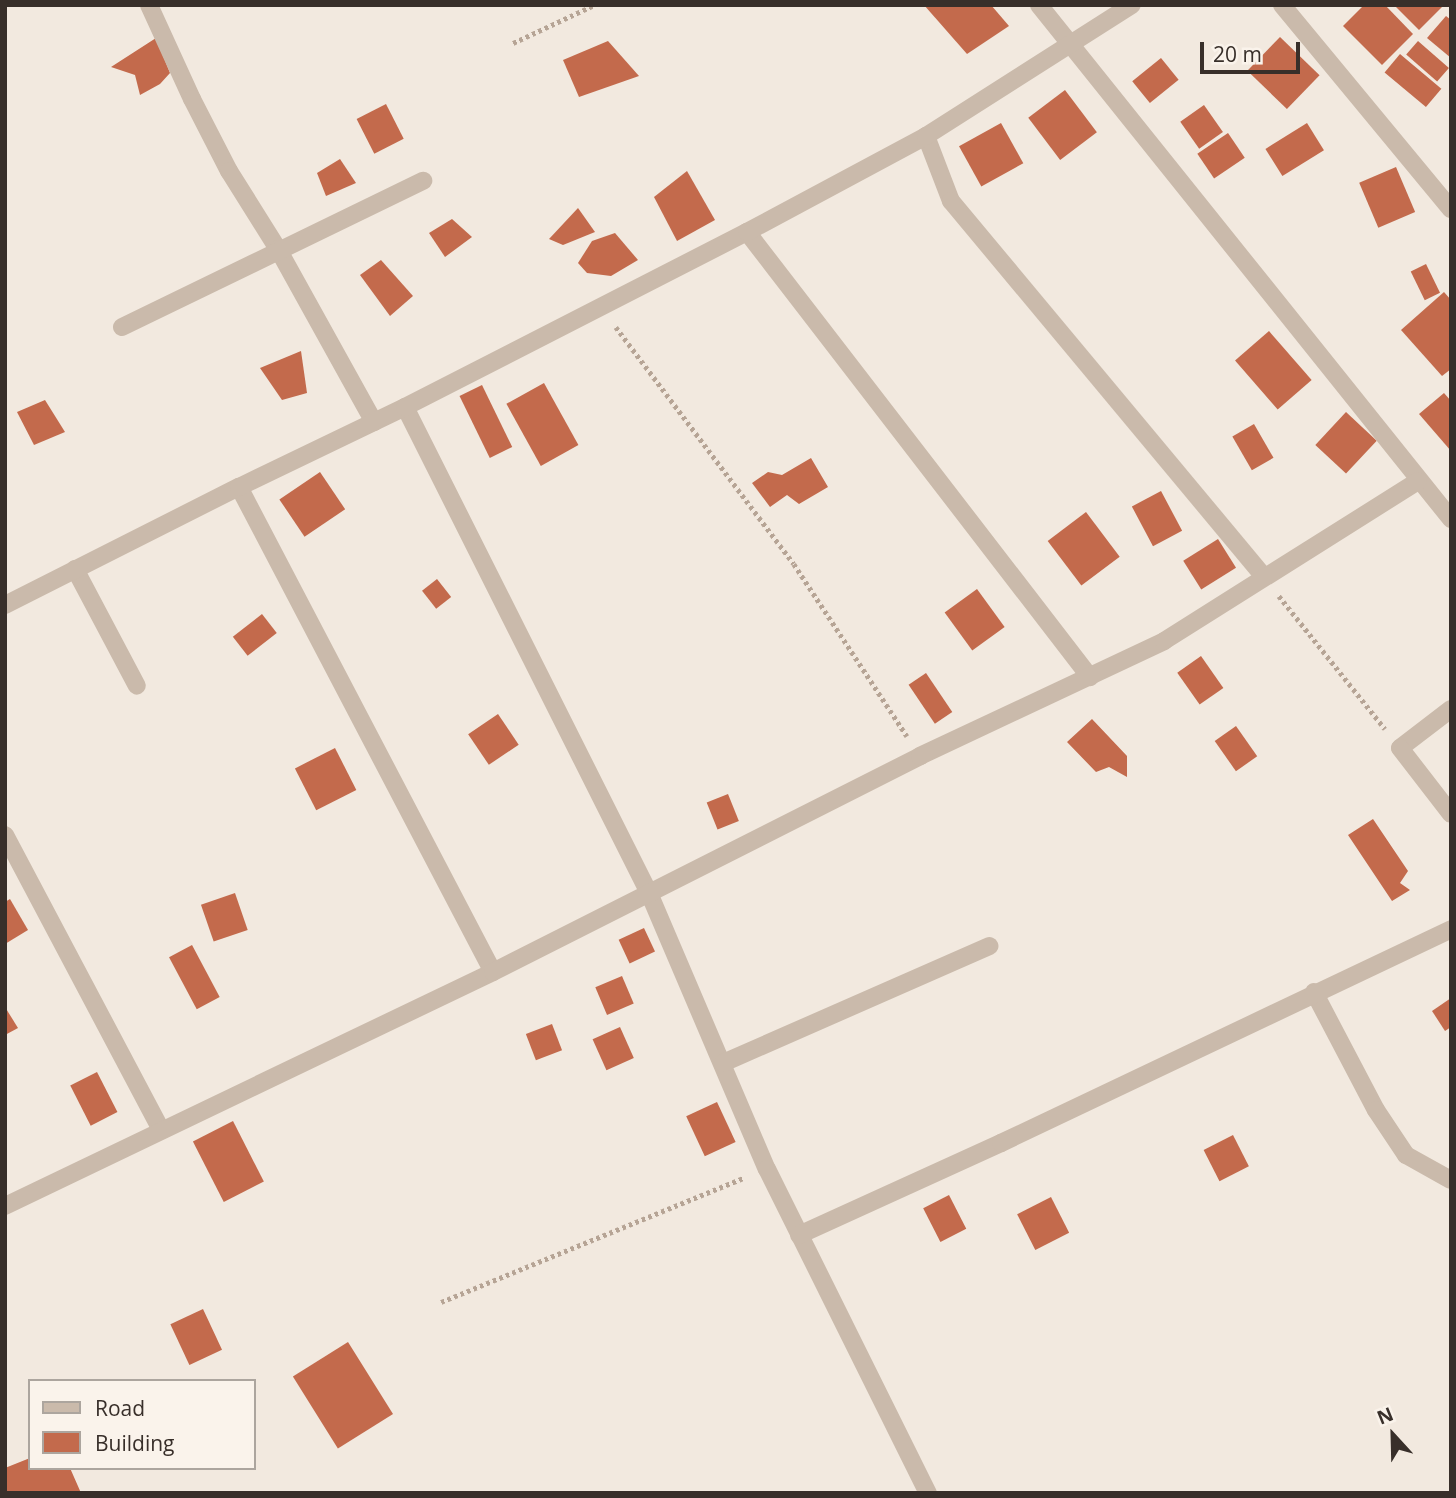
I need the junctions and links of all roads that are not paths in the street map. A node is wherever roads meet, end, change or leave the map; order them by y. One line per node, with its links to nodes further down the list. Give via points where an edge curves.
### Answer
1 (149, 5): 10 (street, via 229,171)
2 (1039, 5): 5 (street)
3 (1132, 5): 5 (street)
4 (1282, 5): 8 (street)
5 (1071, 47): 6 (street); 14 (street)
6 (926, 136): 9 (street); 18 (street, via 951,201)
7 (423, 181): 10 (street)
8 (1451, 209)
9 (747, 232): 12 (street); 20 (street)
10 (278, 249): 11 (street); 13 (street)
11 (122, 327)
12 (405, 407): 13 (street); 27 (street)
13 (374, 422): 15 (street)
14 (1418, 481): 16 (street); 18 (street)
15 (239, 487): 17 (street); 30 (street)
16 (1451, 519)
17 (75, 569): 19 (street); 21 (street)
18 (1264, 577): 20 (street, via 1164,640)
19 (5, 605)
20 (1090, 677): 27 (street, via 919,756)
21 (137, 686)
22 (1451, 709): 23 (street, via 1400,748)
23 (1451, 814)
24 (5, 835): 25 (street)
25 (24, 869): 26 (street); 33 (street)
26 (5, 874)
27 (649, 893): 30 (street); 32 (street)
28 (1451, 929): 31 (street)
29 (989, 946): 32 (street)
30 (493, 972): 33 (street)
31 (1314, 992): 34 (street, via 1376,1110 1406,1155); 36 (street)
32 (723, 1063): 36 (street)
33 (161, 1130): 35 (street)
34 (1451, 1180)
35 (5, 1206)
36 (799, 1235): 37 (street)
37 (928, 1493)

